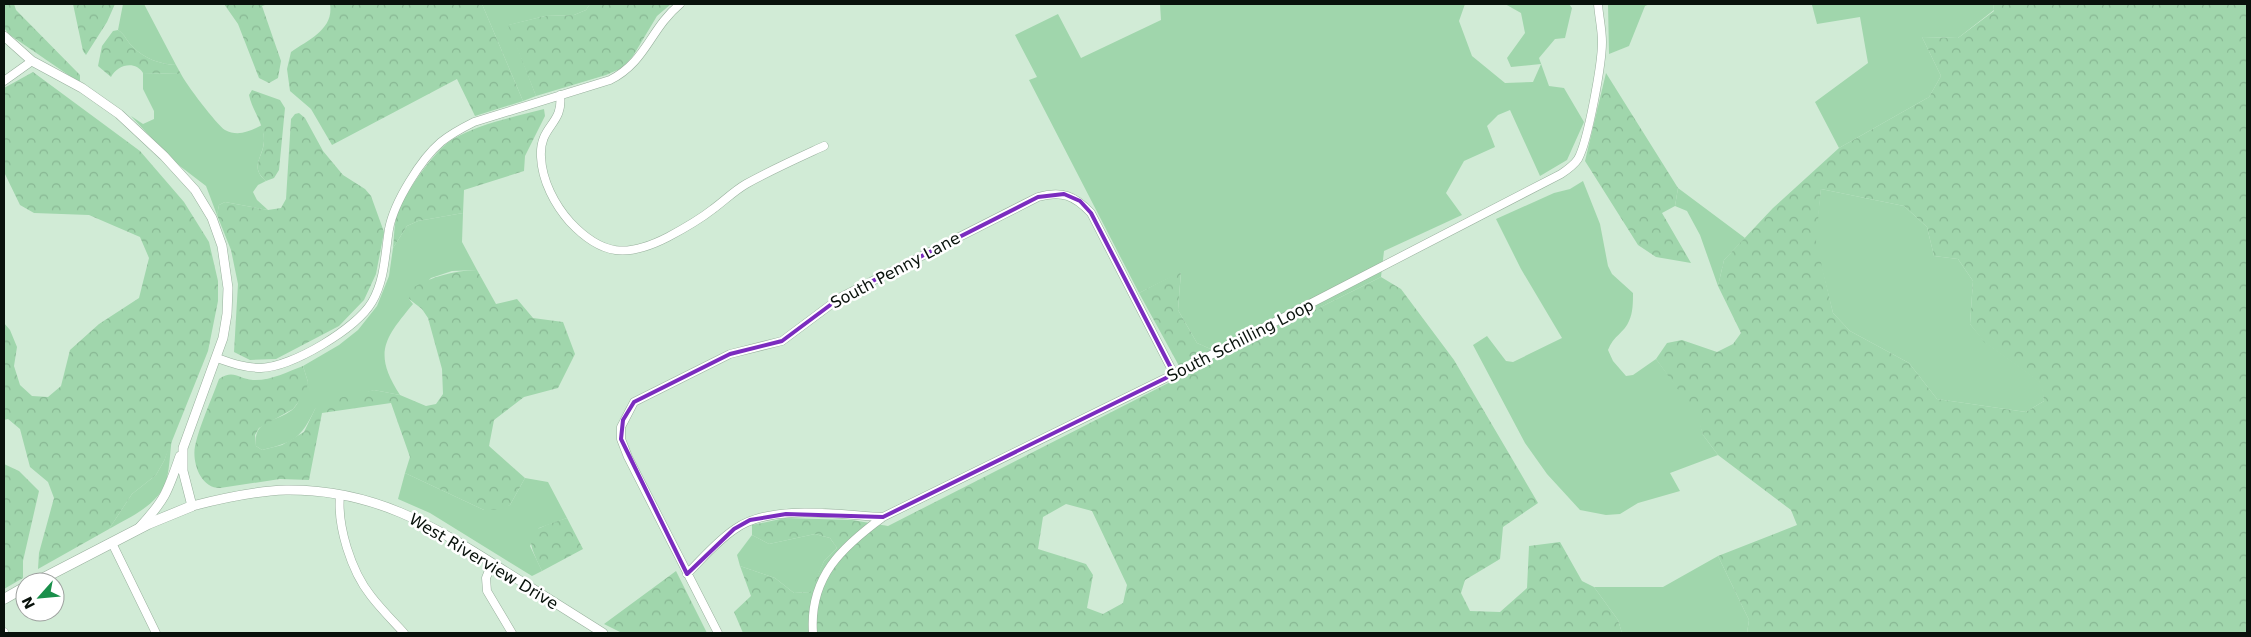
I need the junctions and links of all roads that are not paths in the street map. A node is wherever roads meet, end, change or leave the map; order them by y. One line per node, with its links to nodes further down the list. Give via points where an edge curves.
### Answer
1 (680, 4): 6 (street, via 659,24 639,59 622,74)
2 (1598, 4): 9 (street, South Schilling Loop, via 1602,40 1600,62 1587,130 1578,158 1571,167)
3 (4, 36): 4 (street)
4 (32, 61): 5 (street); 8 (street, via 82,88 119,114 195,190 212,218 222,246 228,288 223,338)
5 (4, 81)
6 (560, 96): 7 (street, via 562,107 559,116 542,139 545,179 564,215 592,241 611,250 631,252 649,247 685,228 746,184); 8 (street, via 474,122 440,142 394,212 384,270 372,302 344,331 279,366 244,367)
7 (824, 146)
8 (217, 358): 10 (street)
9 (1174, 374): 13 (street, South Schilling Loop); 18 (street, South Penny Lane, via 1091,213 1080,201 1064,194 1038,196 841,297 782,341 730,354 634,402 623,420 621,439)
10 (187, 434): 12 (street, via 182,460); 14 (street, via 167,494)
11 (340, 495): 12 (street, West Riverview Drive, via 285,490 227,497); 16 (street, West Riverview Drive, via 398,511 426,523); 20 (street, via 341,530 364,586)
12 (192, 506): 14 (main road)
13 (883, 518): 18 (street, via 786,514 750,520 734,529); 24 (street, South Schilling Loop, via 854,538 829,567 814,608)
14 (138, 529): 15 (main road)
15 (112, 543): 17 (main road); 19 (street)
16 (492, 563): 21 (street, via 486,578 487,592); 22 (street, West Riverview Drive)
17 (55, 572)
18 (687, 574): 23 (street, South Penny Lane)
19 (156, 633)
20 (404, 633)
21 (512, 633)
22 (603, 633)
23 (718, 633)
24 (814, 633)

